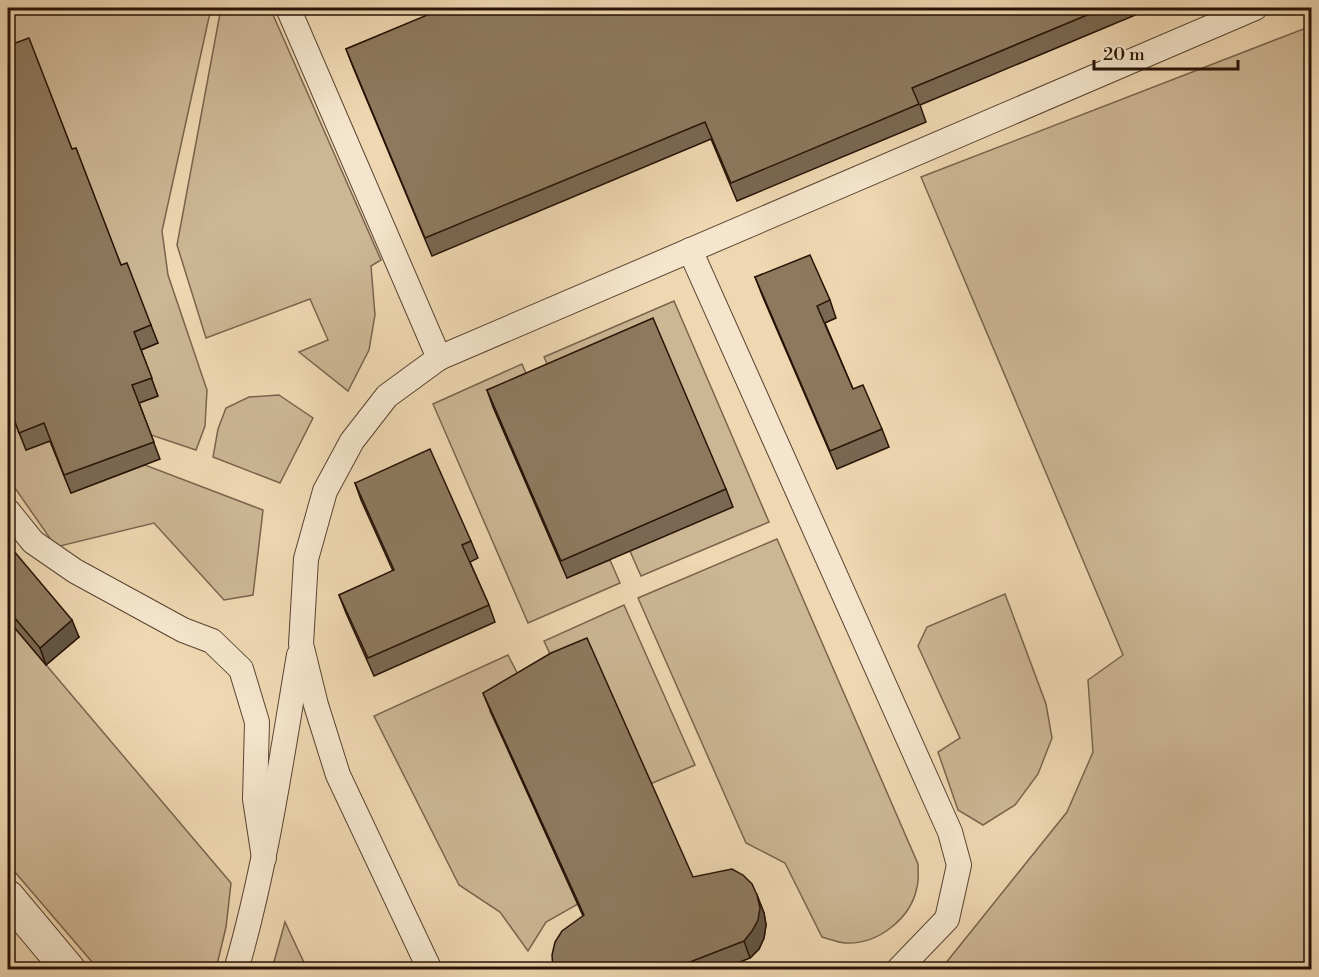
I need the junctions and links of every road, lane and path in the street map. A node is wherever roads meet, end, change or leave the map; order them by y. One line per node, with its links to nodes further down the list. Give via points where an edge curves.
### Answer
1 (288, 8): 4 (lane)
2 (1255, 8): 3 (lane)
3 (690, 250): 4 (lane); 12 (lane, via 950,832 959,865 947,919)
4 (439, 358): 6 (lane, via 387,396 352,441 326,491 306,559)
5 (8, 511): 7 (lane, via 33,542 75,571 183,630 212,641 241,669 257,722 255,799)
6 (301, 644): 7 (lane); 11 (lane, via 338,775)
7 (264, 858): 10 (lane)
8 (8, 897): 9 (street)
9 (69, 969)
10 (236, 969)
11 (430, 969)
12 (898, 969)

